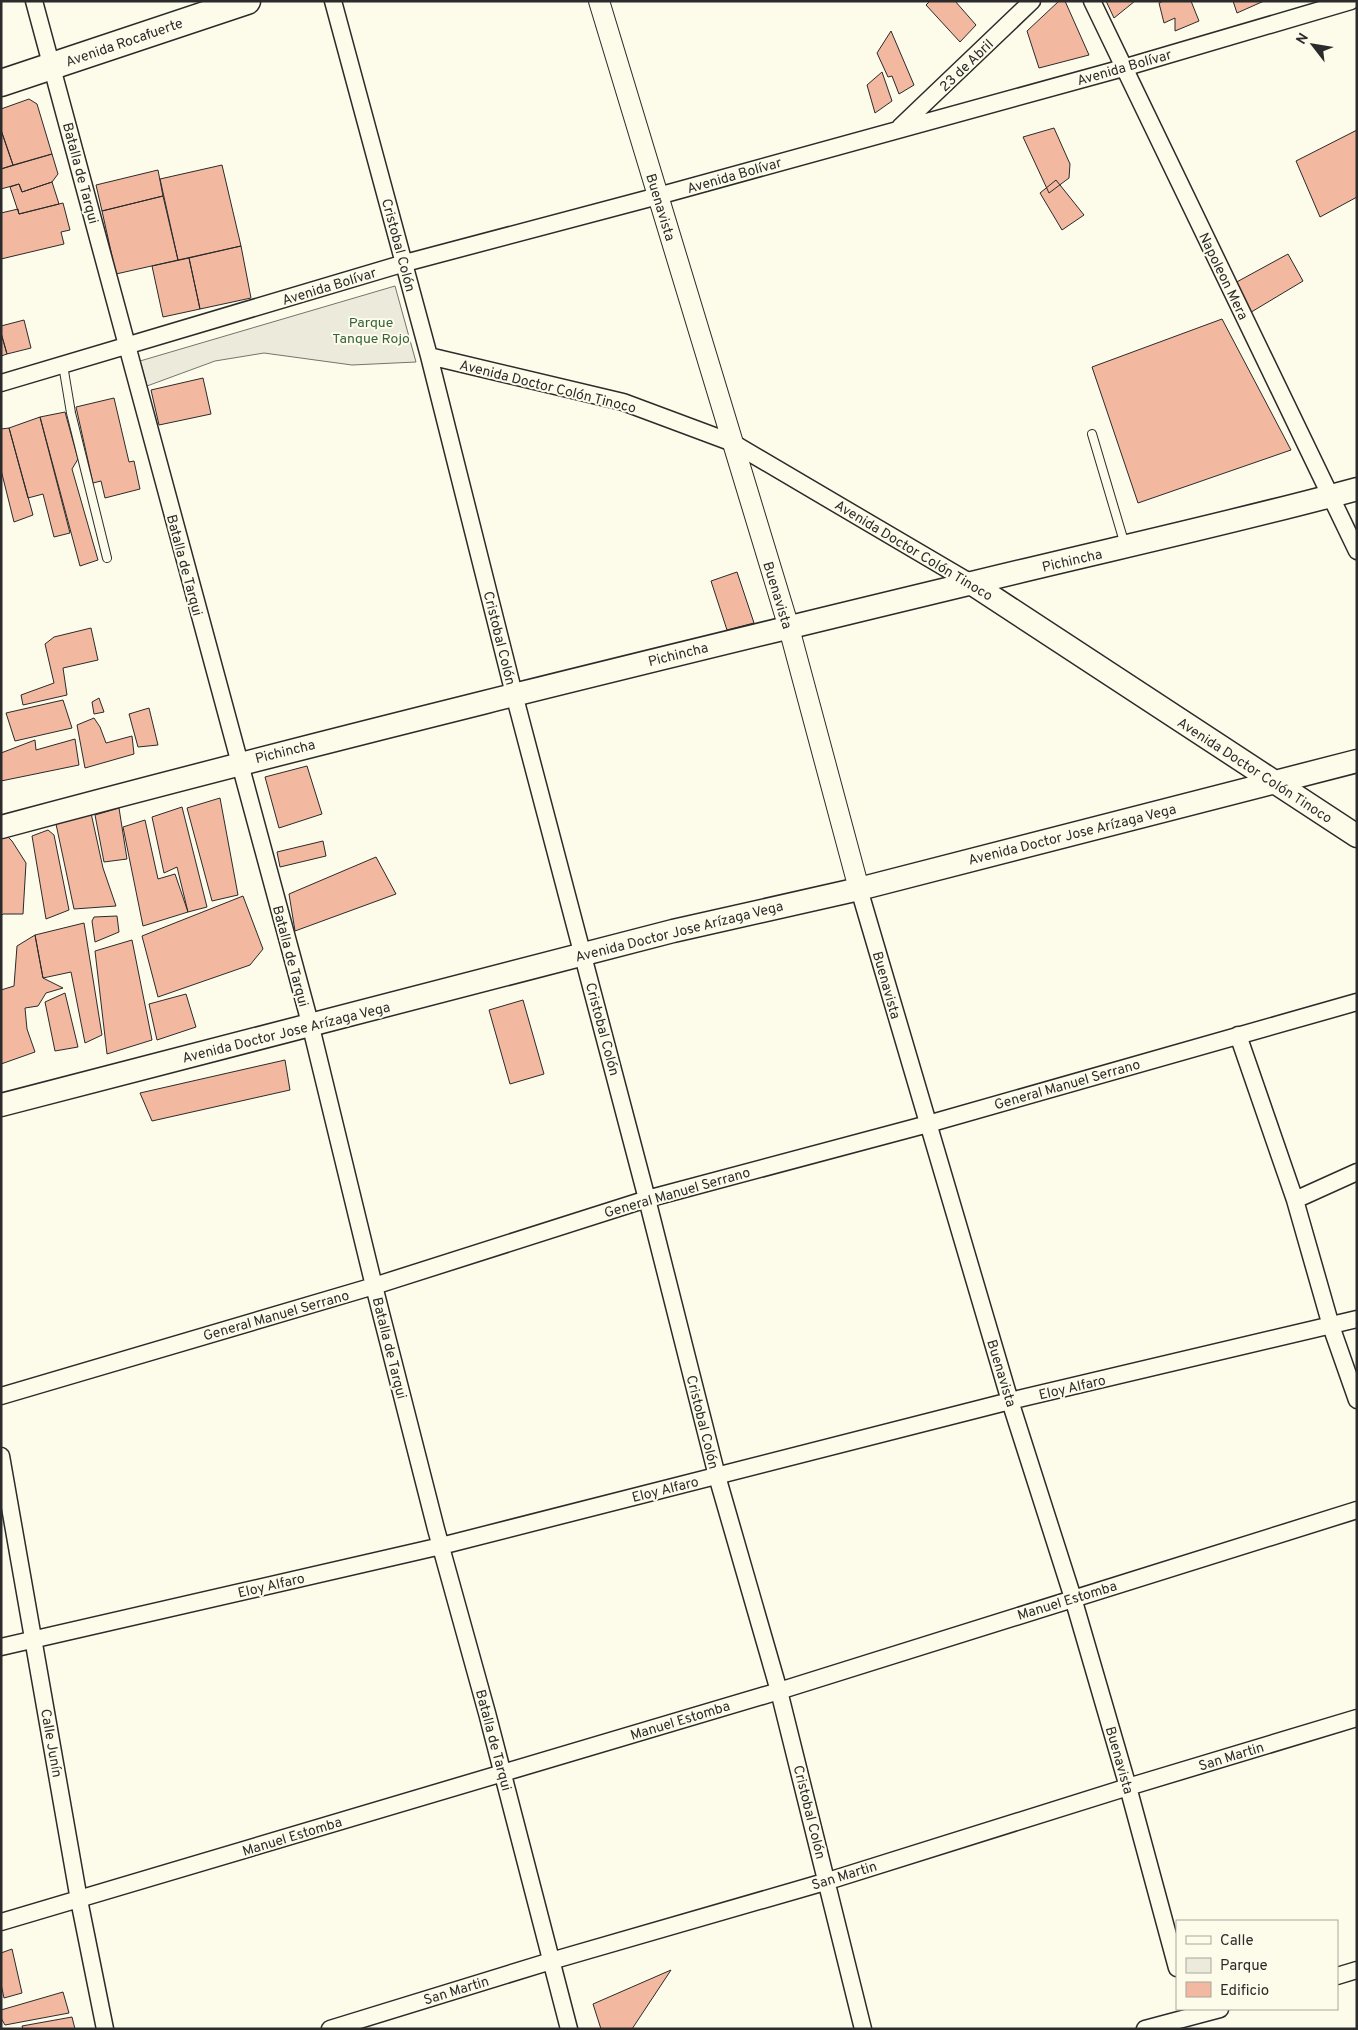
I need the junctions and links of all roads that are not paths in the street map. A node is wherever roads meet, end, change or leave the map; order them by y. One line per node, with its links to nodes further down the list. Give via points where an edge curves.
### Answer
1 (34, 1): 8 (street, Batalla de Tarqui)
2 (247, 1): 8 (main road, Avenida Rocafuerte)
3 (333, 1): 13 (street, Cristobal Colón)
4 (599, 1): 12 (street, Buenavista)
5 (1032, 1): 11 (street, 23 de Abril)
6 (1092, 1): 9 (street, Napoleon Mera)
7 (1351, 1): 9 (street, Avenida Bolívar)
8 (53, 66): 10 (main road, Avenida Rocafuerte); 14 (street, Batalla de Tarqui)
9 (1124, 68): 11 (street, Avenida Bolívar); 21 (street, Napoleon Mera)
10 (1, 83)
11 (899, 128): 12 (street, Avenida Bolívar)
12 (658, 196): 13 (street, Avenida Bolívar); 19 (street, Buenavista)
13 (404, 263): 14 (street, Avenida Bolívar); 15 (street, Cristobal Colón)
14 (126, 346): 16 (street, Avenida Bolívar); 29 (street, Batalla de Tarqui)
15 (429, 356): 19 (street, Avenida Doctor Colón Tinoco, via 623,402); 27 (street, Cristobal Colón)
16 (63, 365): 17 (street, Avenida Bolívar); 24 (lane)
17 (1, 383)
18 (1092, 434): 22 (lane)
19 (732, 443): 25 (street, Avenida Doctor Colón Tinoco); 26 (street, Buenavista)
20 (1357, 489): 21 (main road, Pichincha)
21 (1330, 496): 22 (main road, Pichincha); 23 (street, Napoleon Mera)
22 (1126, 547): 25 (main road, Pichincha)
23 (1357, 551)
24 (107, 558)
25 (971, 583): 26 (main road, Pichincha); 30 (main road, Avenida Doctor Colón Tinoco)
26 (789, 628): 27 (main road, Pichincha); 33 (street, Buenavista)
27 (514, 694): 29 (main road, Pichincha); 34 (street, Cristobal Colón)
28 (1357, 761): 30 (main road, Avenida Doctor Jose Arízaga Vega)
29 (239, 763): 31 (main road, Pichincha); 36 (street, Batalla de Tarqui)
30 (1274, 783): 32 (main road, Avenida Doctor Colón Tinoco); 33 (main road, Avenida Doctor Jose Arízaga Vega)
31 (1, 827)
32 (1357, 836)
33 (859, 889): 34 (main road, Avenida Doctor Jose Arízaga Vega); 39 (street, Buenavista)
34 (583, 955): 36 (main road, Avenida Doctor Jose Arízaga Vega); 41 (street, Cristobal Colón)
35 (1357, 1002): 37 (street, General Manuel Serrano)
36 (310, 1026): 38 (main road, Avenida Doctor Jose Arízaga Vega); 43 (street, Batalla de Tarqui)
37 (1238, 1035): 39 (street, General Manuel Serrano); 42 (street)
38 (1, 1105)
39 (928, 1124): 41 (street, General Manuel Serrano); 48 (street, Buenavista)
40 (1357, 1172): 42 (street)
41 (647, 1199): 43 (street, General Manuel Serrano); 50 (street, Cristobal Colón)
42 (1295, 1200): 45 (street)
43 (374, 1286): 46 (street, General Manuel Serrano); 52 (street, Batalla de Tarqui)
44 (1357, 1319): 45 (street, Eloy Alfaro)
45 (1331, 1326): 47 (street); 48 (street, Eloy Alfaro)
46 (1, 1396)
47 (1357, 1400)
48 (1010, 1401): 50 (street, Eloy Alfaro); 53 (street, Buenavista)
49 (1, 1456): 54 (street, Calle Junín)
50 (717, 1476): 52 (street, Eloy Alfaro); 56 (street, Cristobal Colón)
51 (1357, 1510): 53 (street, Manuel Estomba)
52 (441, 1546): 54 (street, Eloy Alfaro); 58 (street, Batalla de Tarqui)
53 (1073, 1598): 56 (street, Manuel Estomba); 59 (street, Buenavista)
54 (34, 1639): 55 (street, Eloy Alfaro); 61 (street, Calle Junín)
55 (1, 1648)
56 (779, 1691): 58 (street, Manuel Estomba); 60 (street, Cristobal Colón)
57 (1357, 1718): 59 (street, San Martin)
58 (503, 1774): 61 (street, Manuel Estomba); 63 (street, Batalla de Tarqui)
59 (1128, 1787): 60 (street, San Martin); 64 (street, Buenavista)
60 (828, 1881): 63 (street, San Martin); 72 (street, Cristobal Colón)
61 (79, 1900): 62 (street, Manuel Estomba); 69 (street, Calle Junín)
62 (1, 1922)
63 (551, 1961): 70 (street, San Martin); 71 (street, Batalla de Tarqui)
64 (1176, 1964)
65 (1357, 1970): 66 (street)
66 (1338, 1976)
67 (1217, 2010): 68 (street)
68 (1190, 2018): 73 (street)
69 (106, 2029)
70 (330, 2029)
71 (569, 2029)
72 (863, 2029)
73 (1144, 2029)

